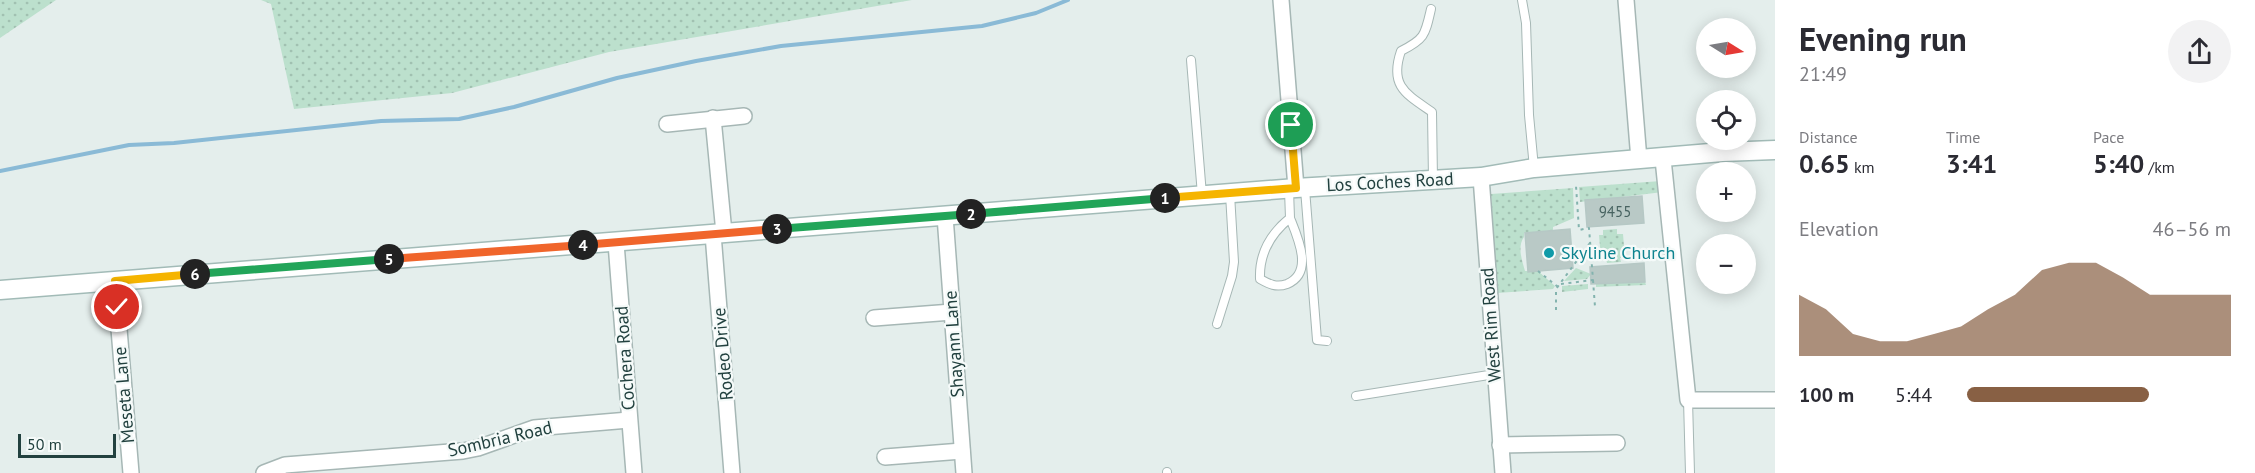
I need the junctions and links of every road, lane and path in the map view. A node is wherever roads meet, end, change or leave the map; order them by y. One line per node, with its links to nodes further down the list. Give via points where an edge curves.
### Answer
1 (1281, 0): 16 (street)
2 (1522, 0): 12 (lane)
3 (1626, 0): 11 (street)
4 (1431, 9): 14 (lane, via 1426,32 1419,42 1401,51 1396,66 1397,83 1432,112)
5 (1191, 60): 18 (lane)
6 (744, 116): 7 (street)
7 (713, 118): 8 (street); 21 (street, Rodeo Drive)
8 (667, 124)
9 (1775, 150): 10 (main road, Los Coches Road)
10 (1663, 159): 11 (main road, Los Coches Road); 37 (street)
11 (1639, 160): 12 (main road, Los Coches Road)
12 (1534, 168): 13 (main road, Los Coches Road)
13 (1481, 177): 14 (main road, Los Coches Road); 35 (street, West Rim Road)
14 (1433, 180): 16 (main road, Los Coches Road)
15 (1576, 186): 23 (path, via 1579,230 1589,228)
16 (1297, 188): 17 (main road, Los Coches Road); 20 (lane); 34 (lane, via 1317,340)
17 (1230, 193): 18 (main road, Los Coches Road); 33 (lane, via 1234,262)
18 (1202, 195): 19 (main road, Los Coches Road)
19 (945, 216): 21 (main road, Los Coches Road); 31 (street, Shayann Lane)
20 (1290, 218): 20 (lane, via 1262,252 1260,279 1271,285 1283,286 1301,275 1299,241)
21 (719, 234): 22 (main road, Los Coches Road); 47 (street, Rodeo Drive)
22 (616, 243): 26 (main road, Los Coches Road); 39 (street, Cochera Road)
23 (1590, 243): 25 (path); 27 (path)
24 (1538, 271): 27 (path)
25 (1593, 280): 27 (path); 29 (path)
26 (115, 281): 28 (main road, Los Coches Road); 44 (street, Meseta Lane)
27 (1559, 285): 30 (path)
28 (0, 290)
29 (1595, 307)
30 (1556, 310)
31 (952, 312): 32 (street); 42 (street, Shayann Lane)
32 (874, 318)
33 (1217, 324)
34 (1327, 341)
35 (1495, 374): 36 (lane); 41 (street, West Rim Road)
36 (1356, 396)
37 (1688, 400): 38 (street); 50 (lane)
38 (1775, 400)
39 (629, 420): 45 (street, Sombria Road, via 534,428 463,451 285,465); 46 (street, Cochera Road)
40 (1617, 443): 41 (street)
41 (1500, 445): 49 (street, West Rim Road)
42 (962, 451): 43 (street); 48 (street, Shayann Lane)
43 (885, 457)
44 (131, 473)
45 (264, 473)
46 (634, 473)
47 (732, 473)
48 (964, 473)
49 (1503, 473)
50 (1690, 473)

